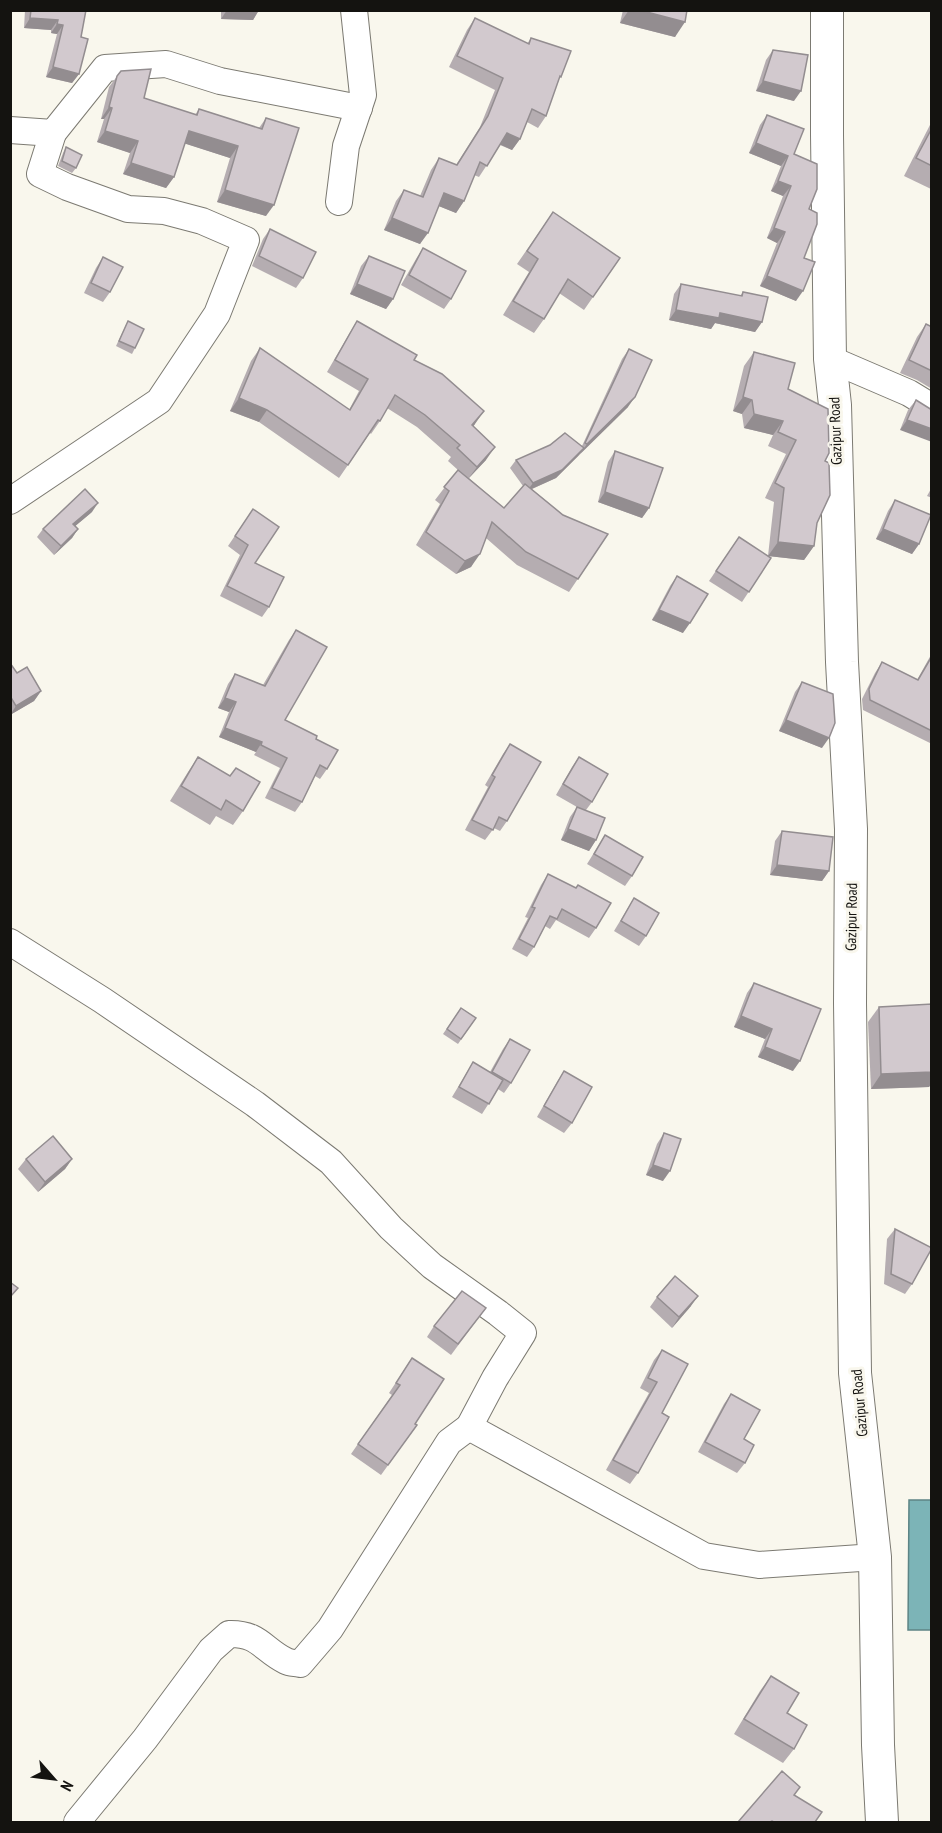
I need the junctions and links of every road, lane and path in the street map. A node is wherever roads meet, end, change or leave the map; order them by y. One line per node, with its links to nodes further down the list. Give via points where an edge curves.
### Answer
1 (354, 10): 3 (street, via 363,95)
2 (827, 10): 7 (street, Gazipur Road)
3 (359, 108): 5 (street, via 220,81 166,64 105,68); 6 (street, via 346,146)
4 (10, 130): 5 (street)
5 (53, 133): 9 (street, via 40,174 128,209 202,221 246,240 216,314 159,401)
6 (339, 202)
7 (830, 359): 8 (street); 12 (street, Gazipur Road, via 851,829 855,1373)
8 (932, 407)
9 (10, 501)
10 (10, 942): 11 (street, via 255,1104 331,1162 432,1266 523,1333)
11 (469, 1427): 12 (street, via 704,1556 759,1565); 13 (street, via 449,1442 330,1629 300,1664 286,1661 255,1639 229,1634 211,1650)
12 (875, 1557): 14 (street, Gazipur Road)
13 (77, 1822)
14 (882, 1822)

